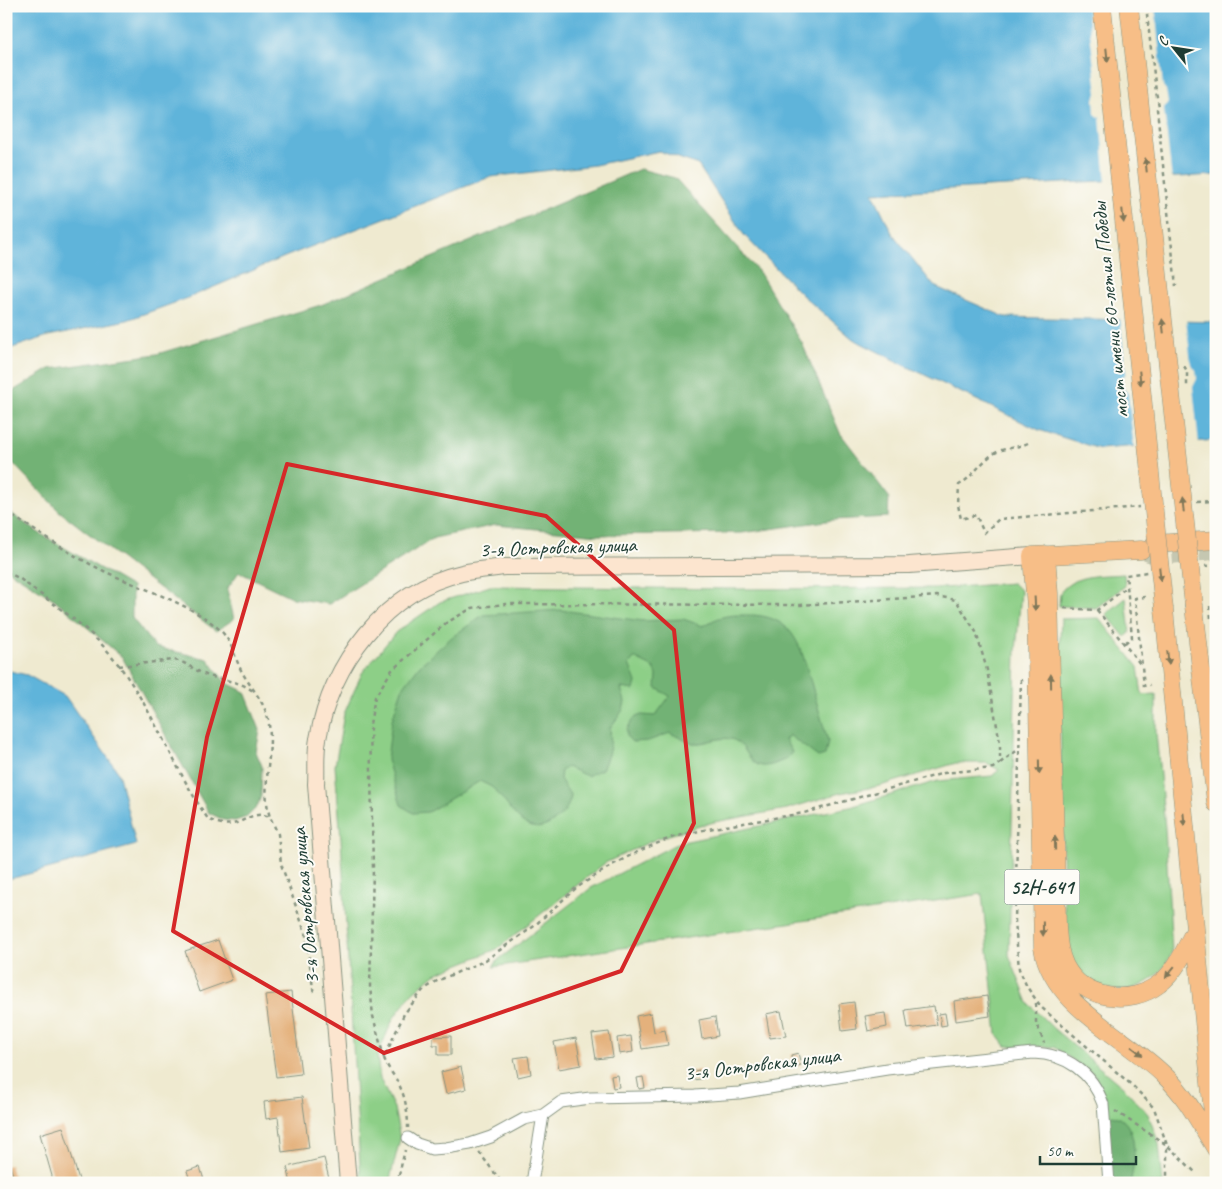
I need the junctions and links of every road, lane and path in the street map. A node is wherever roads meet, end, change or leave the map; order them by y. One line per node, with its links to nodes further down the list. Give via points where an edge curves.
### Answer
1 (1102, 6): 30 (main road, мост имени 60-летия Победы, one-way to 30, bridge)
2 (1129, 6): 17 (main road, one-way to 2, bridge)
3 (1146, 6): 4 (path, bridge)
4 (1176, 292)
5 (1184, 359): 6 (path, bridge)
6 (1187, 394)
7 (1028, 442): 10 (path, via 996,452 959,485 961,520 976,515 984,533 999,519)
8 (1198, 492): 9 (path, via 1197,502)
9 (1216, 501)
10 (1147, 506)
11 (6, 512): 25 (path, via 102,570 183,606 222,631)
12 (1213, 551): 13 (main road, via 1148,547); 14 (path)
13 (1039, 556): 30 (main road, 52Н-641, one-way to 13, via 1178,962 1161,984 1126,998 1107,997 1075,980 1060,953 1050,594); 40 (main road, 52Н-641, one-way to 40, via 1036,608 1045,961 1050,974 1071,1000 1168,1078); 42 (main road, 3-я Островская улица, via 909,565 504,567 461,573 426,586 378,622 352,651 339,674 326,705 317,740 316,784)
14 (1206, 571)
15 (6, 572): 22 (path, via 19,578 89,632)
16 (1145, 597): 23 (path, via 1135,598)
17 (1201, 603): 20 (path, bridge); 28 (main road)
18 (1058, 608): 19 (path)
19 (1097, 610): 21 (path); 21 (path, via 1127,587 1132,637)
20 (1211, 620)
21 (1125, 643): 23 (path)
22 (119, 666): 25 (path, via 180,661 206,675 247,687); 29 (path, via 208,819 230,826 260,814)
23 (1142, 666): 24 (path, via 1144,686)
24 (1150, 685)
25 (257, 694): 29 (path, via 268,719 270,734 266,806)
26 (1020, 749): 27 (path)
27 (1000, 763): 34 (path, via 993,768 944,773 804,813 673,837 641,850 576,888 533,927 484,961 437,980 423,990 404,1014); 34 (path, via 1000,743 987,670 976,632 956,600 937,596 801,605 506,604 472,608 446,623 392,670 375,697 370,724 374,869 371,1002)
28 (1216, 803)
29 (270, 817): 31 (path, via 278,834 281,864 306,935)
30 (1195, 930): 40 (main road, мост имени 60-летия Победы)
31 (314, 996)
32 (1036, 1002): 33 (path, via 1036,1022)
33 (1050, 1053): 35 (street, 3-я Островская улица, via 1071,1063 1093,1083); 36 (street, 3-я Островская улица, via 1034,1052 887,1069 739,1092 590,1098 561,1102)
34 (384, 1058): 37 (path, via 401,1088 408,1117)
35 (1103, 1104): 39 (path); 46 (street)
36 (543, 1114): 38 (street, 3-я Островская улица, via 524,1119); 45 (street)
37 (408, 1138): 38 (street, 3-я Островская улица, via 432,1149); 43 (path)
38 (470, 1144): 44 (path, via 484,1157)
39 (1167, 1145): 41 (path); 47 (path)
40 (1216, 1147)
41 (1195, 1172)
42 (348, 1183)
43 (397, 1183)
44 (502, 1183)
45 (532, 1183)
46 (1109, 1183)
47 (1167, 1183)

